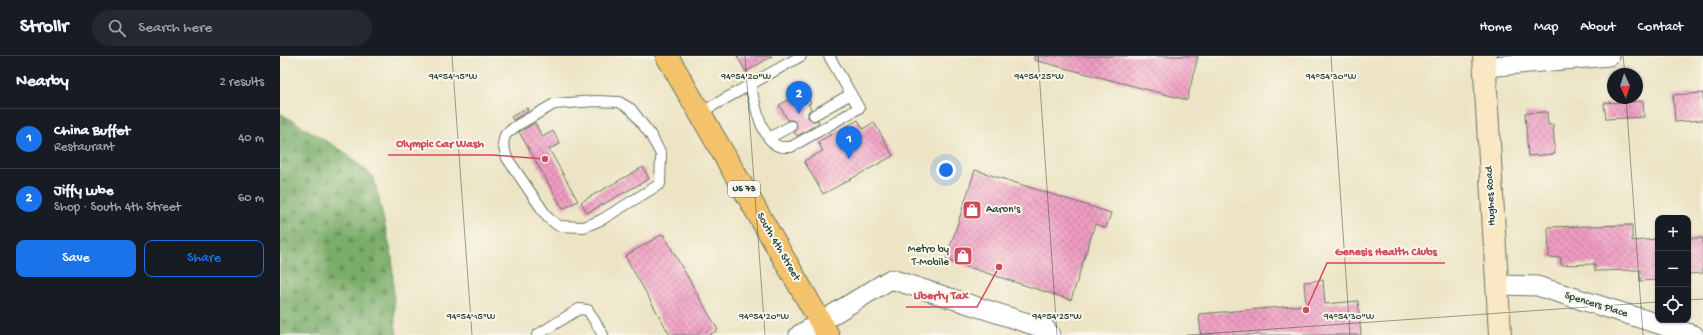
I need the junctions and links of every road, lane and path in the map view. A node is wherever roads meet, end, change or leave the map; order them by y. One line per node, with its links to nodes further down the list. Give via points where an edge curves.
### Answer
1 (667, 56): 8 (highway, South 4th Street / US 73)
2 (801, 56): 6 (lane)
3 (829, 56): 7 (lane)
4 (1609, 56): 5 (street)
5 (1484, 61): 13 (street, Hughes Road)
6 (750, 85): 8 (lane); 12 (lane, via 761,125)
7 (851, 94): 9 (lane); 12 (lane, via 859,108 791,146 775,145)
8 (700, 113): 14 (highway, South 4th Street / US 73)
9 (814, 115)
10 (791, 126): 12 (lane)
11 (650, 134): 11 (lane, via 631,109 620,102 573,102 554,104 516,126 505,135 503,144 507,158 548,218 559,226 584,227 601,220 660,184 661,154)
12 (769, 138)
13 (1496, 285): 19 (street, Hughes Road); 20 (street, Spencers Place, via 1537,286)
14 (825, 329): 17 (street); 18 (street, via 891,279 1046,329)
15 (537, 335): 16 (lane, via 579,309 588,310)
16 (603, 335)
17 (799, 335)
18 (1050, 335)
19 (1500, 335)
20 (1694, 335)

